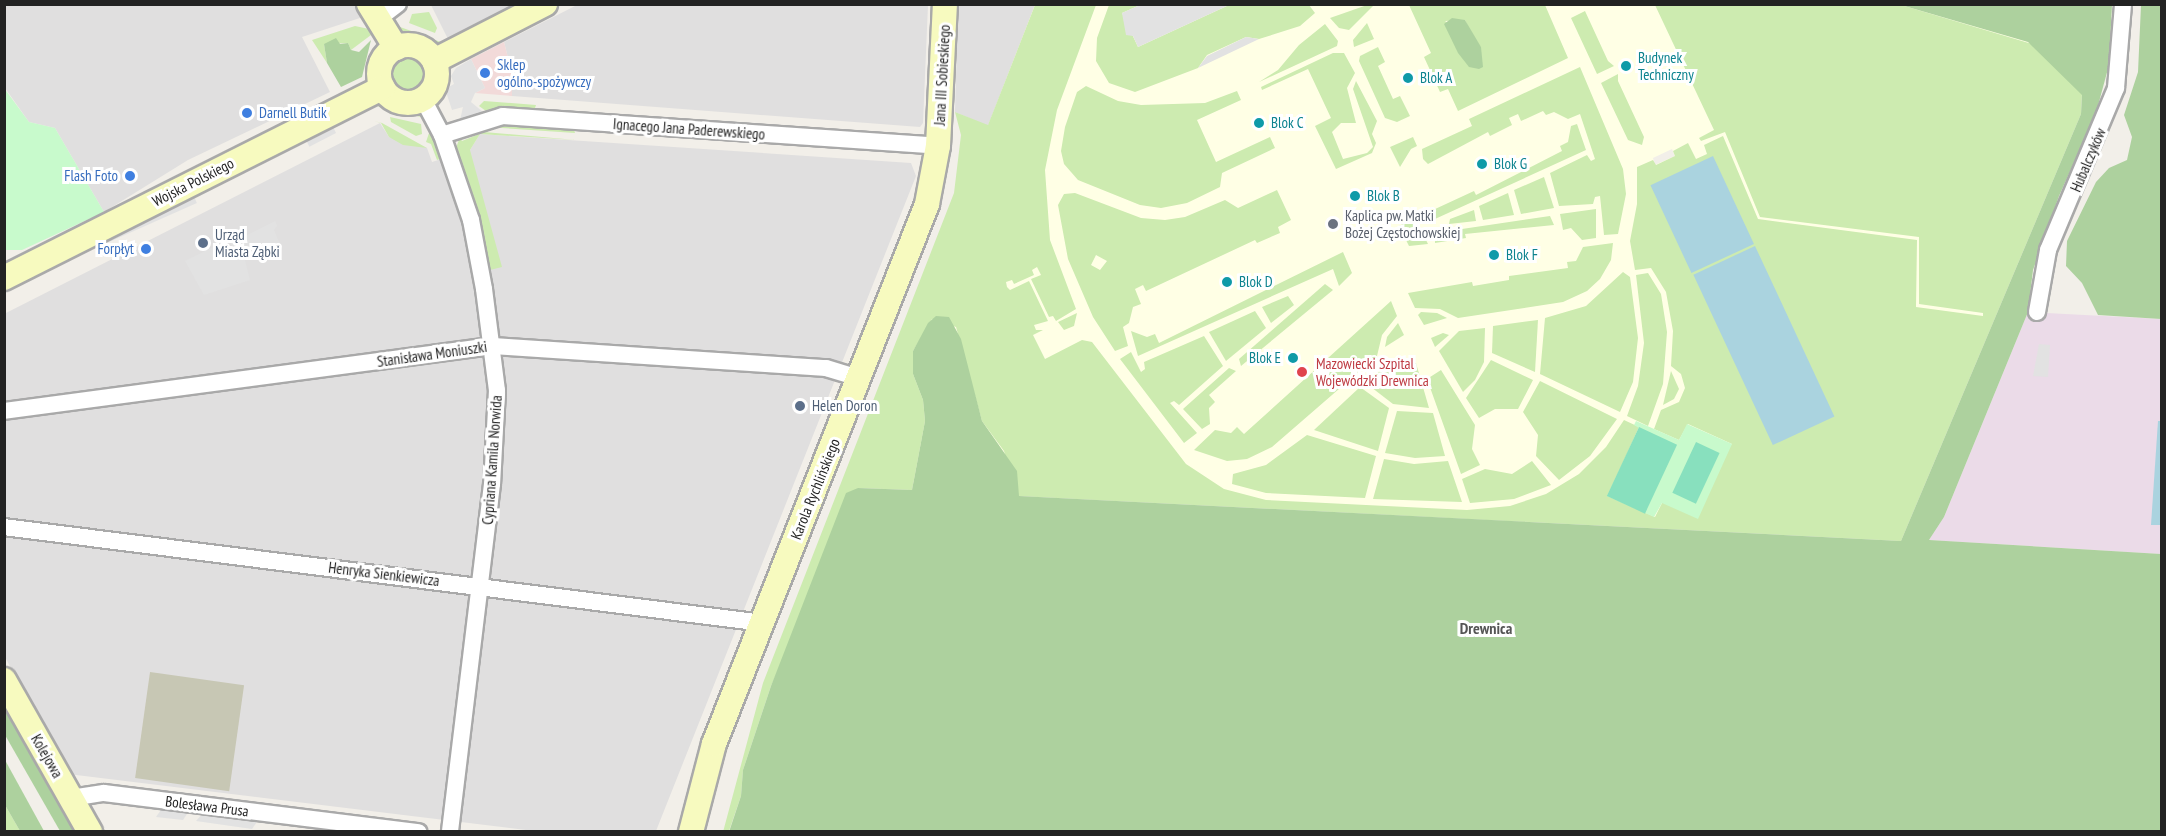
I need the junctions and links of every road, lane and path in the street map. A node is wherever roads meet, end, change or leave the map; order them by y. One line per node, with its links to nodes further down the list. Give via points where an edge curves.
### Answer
1 (398, 4): 5 (street)
2 (545, 4): 7 (street)
3 (945, 4): 11 (street, Jana III Sobieskiego)
4 (2123, 4): 15 (street, Hubalczyków, via 2116,88 2048,250)
5 (374, 12): 6 (street)
6 (396, 48): 7 (street, via 420,48); 8 (street, via 382,62 379,76)
7 (434, 61): 9 (street, via 434,86)
8 (383, 87): 9 (street, via 398,101); 12 (street, Wojska Polskiego)
9 (423, 99): 10 (street, Cypriana Kamila Norwida)
10 (442, 135): 11 (street, Ignacego Jana Paderewskiego, via 503,116); 16 (street, Cypriana Kamila Norwida, via 471,220)
11 (938, 146): 17 (street, Karola Rychlińskiego, via 927,204)
12 (49, 256): 13 (street); 14 (street, Wojska Polskiego)
13 (4, 258)
14 (4, 278)
15 (2037, 312)
16 (493, 346): 17 (street, Stanisława Moniuszki, via 826,368); 18 (street, Stanisława Moniuszki); 20 (street, Cypriana Kamila Norwida, via 496,427)
17 (860, 378): 21 (street, Karola Rychlińskiego)
18 (4, 411)
19 (4, 527): 20 (street, Henryka Sienkiewicza)
20 (480, 585): 21 (street, Henryka Sienkiewicza); 27 (street, Cypriana Kamila Norwida)
21 (763, 623): 28 (street, Karola Rychlińskiego, via 714,744)
22 (4, 680): 23 (street, Kolejowa)
23 (71, 798): 24 (street, Bolesława Prusa, via 104,793); 25 (street, Kolejowa)
24 (343, 827): 26 (street, Bolesława Prusa)
25 (90, 831)
26 (419, 831)
27 (450, 831)
28 (691, 831)

